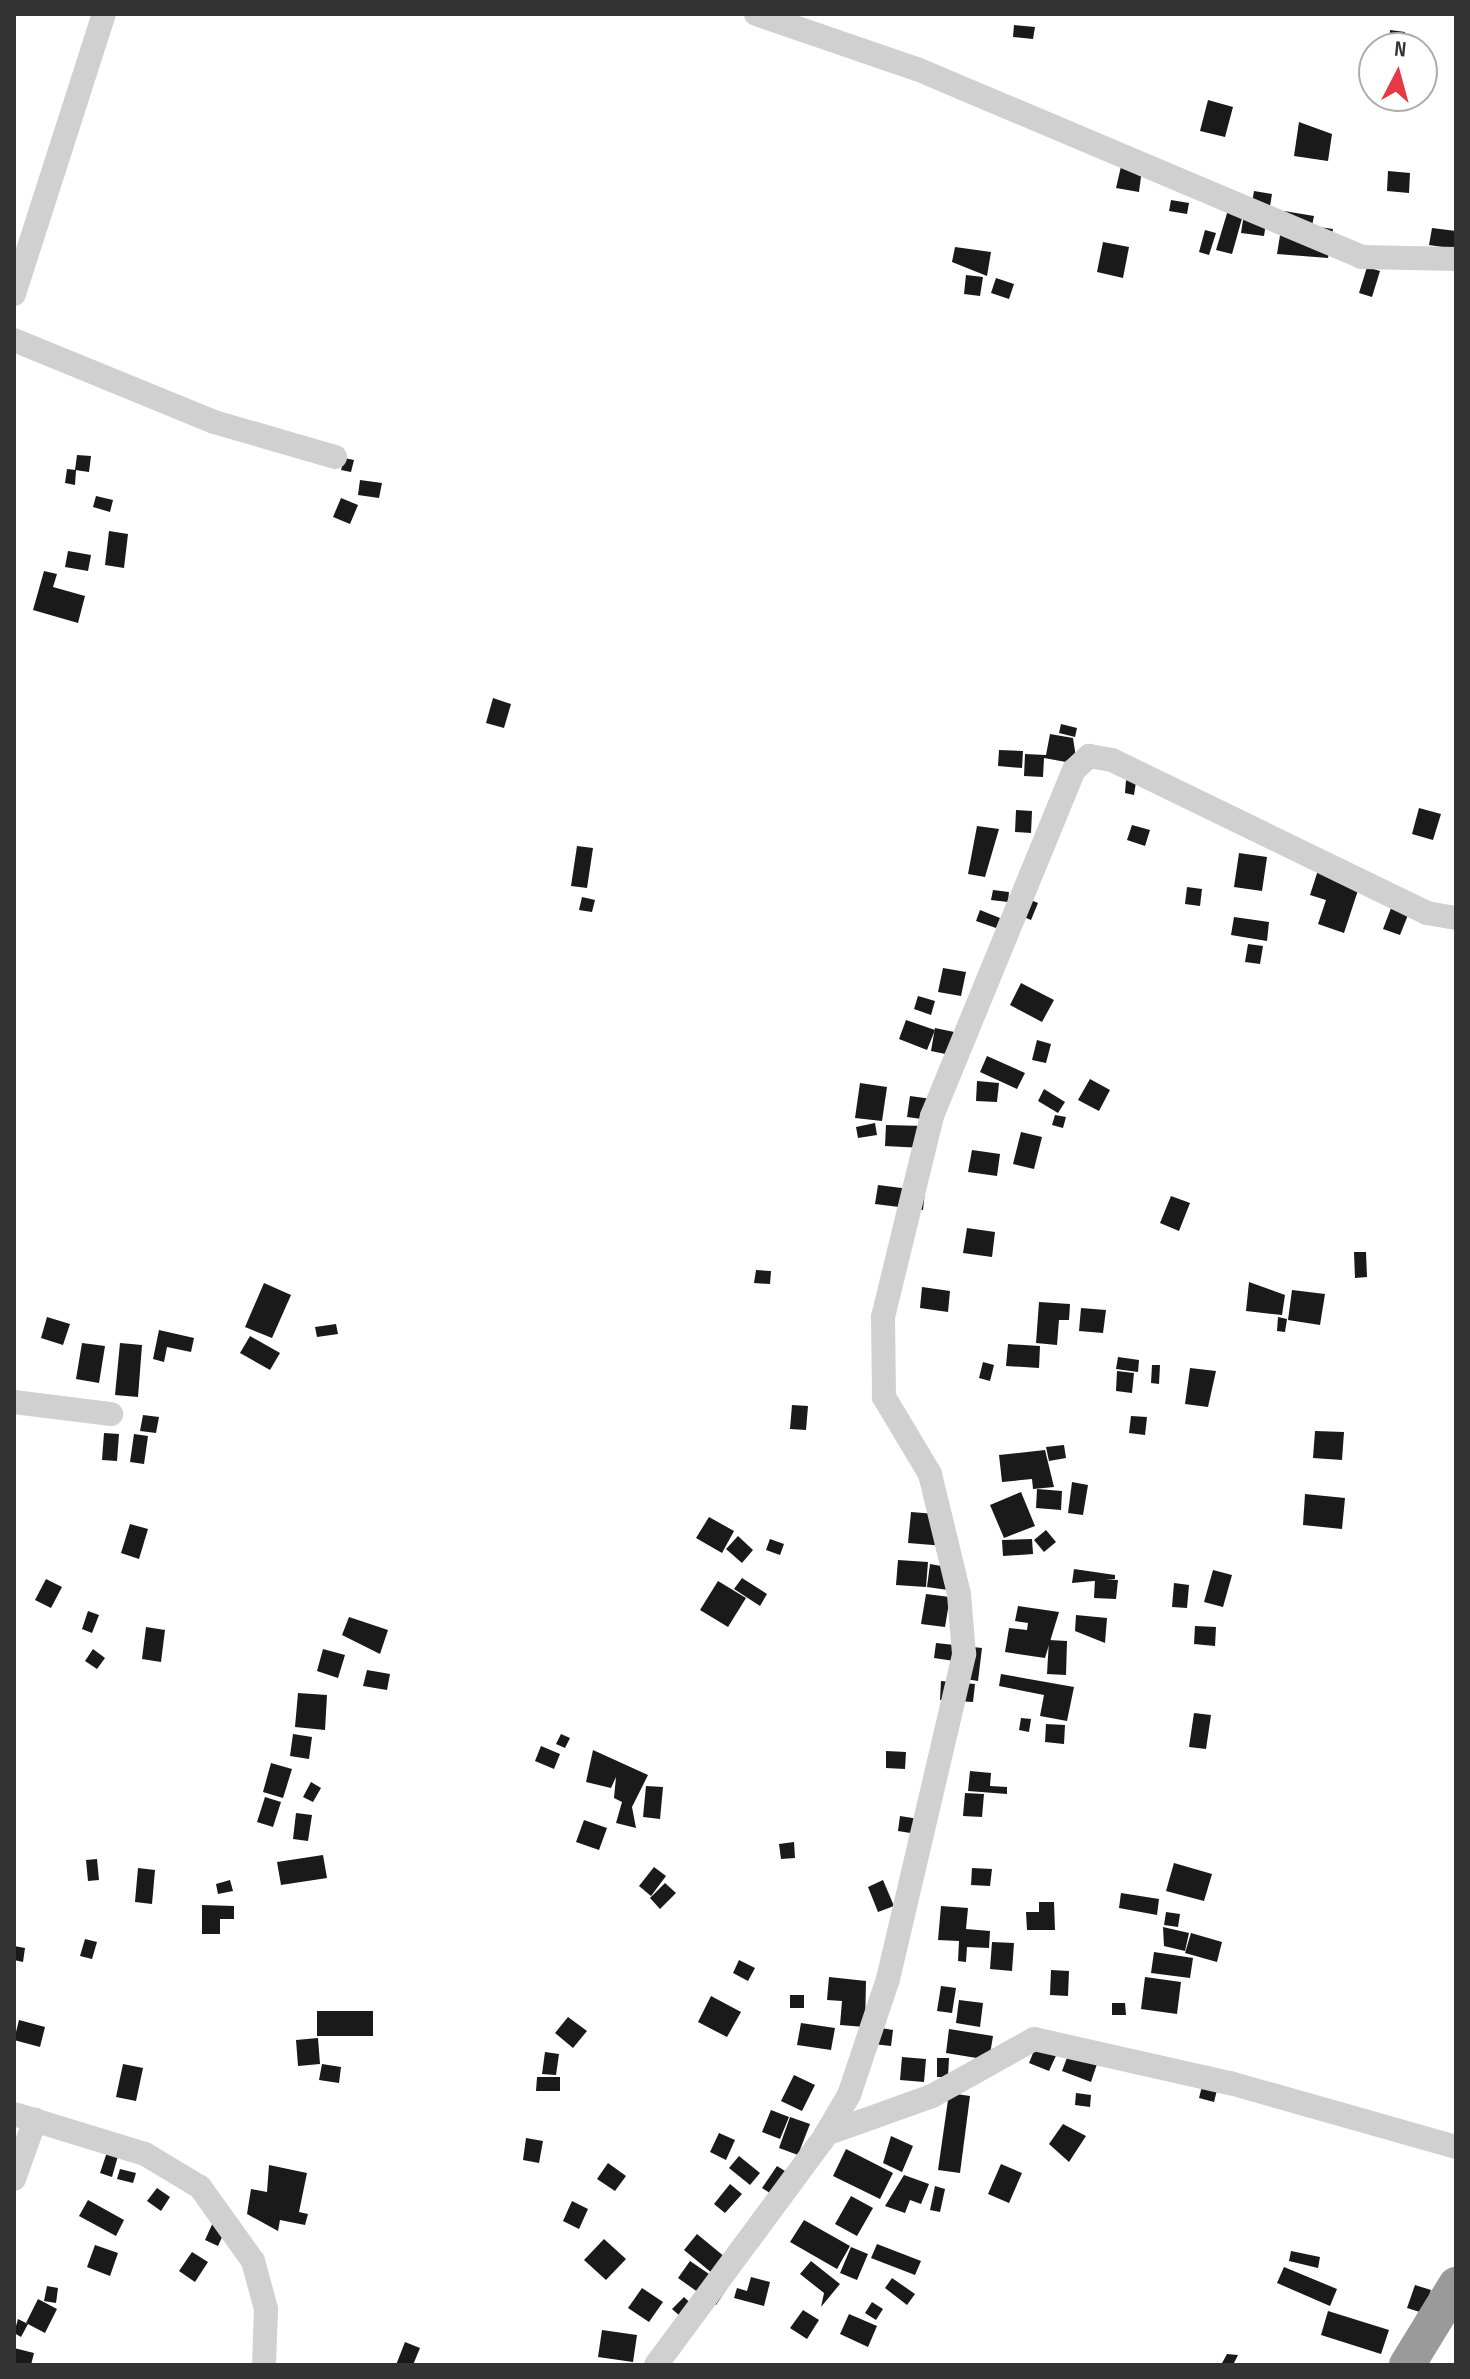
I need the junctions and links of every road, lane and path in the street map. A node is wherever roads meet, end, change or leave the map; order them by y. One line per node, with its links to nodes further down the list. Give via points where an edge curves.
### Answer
1 (104, 14): 5 (street)
2 (756, 14): 3 (street)
3 (791, 20): 4 (street, via 1348,253)
4 (1456, 259)
5 (14, 294)
6 (14, 340): 7 (street, via 214,422)
7 (335, 457)
8 (1456, 918): 12 (street, via 1427,913 1112,760 1089,756 1074,770 932,1116 883,1317 884,1397 930,1474 959,1594 964,1654 876,2019 849,2095)
9 (14, 1402): 10 (street)
10 (111, 1414)
11 (24, 2117): 14 (street); 17 (street, via 145,2154 200,2187 231,2221 253,2261 266,2309)
12 (826, 2134): 13 (street, via 932,2096 1034,2039 1230,2083); 18 (street)
13 (1450, 2146)
14 (14, 2179)
15 (1456, 2285): 19 (highway)
16 (1456, 2330): 20 (highway)
17 (264, 2365)
18 (656, 2365)
19 (1407, 2365)
20 (1434, 2365)

